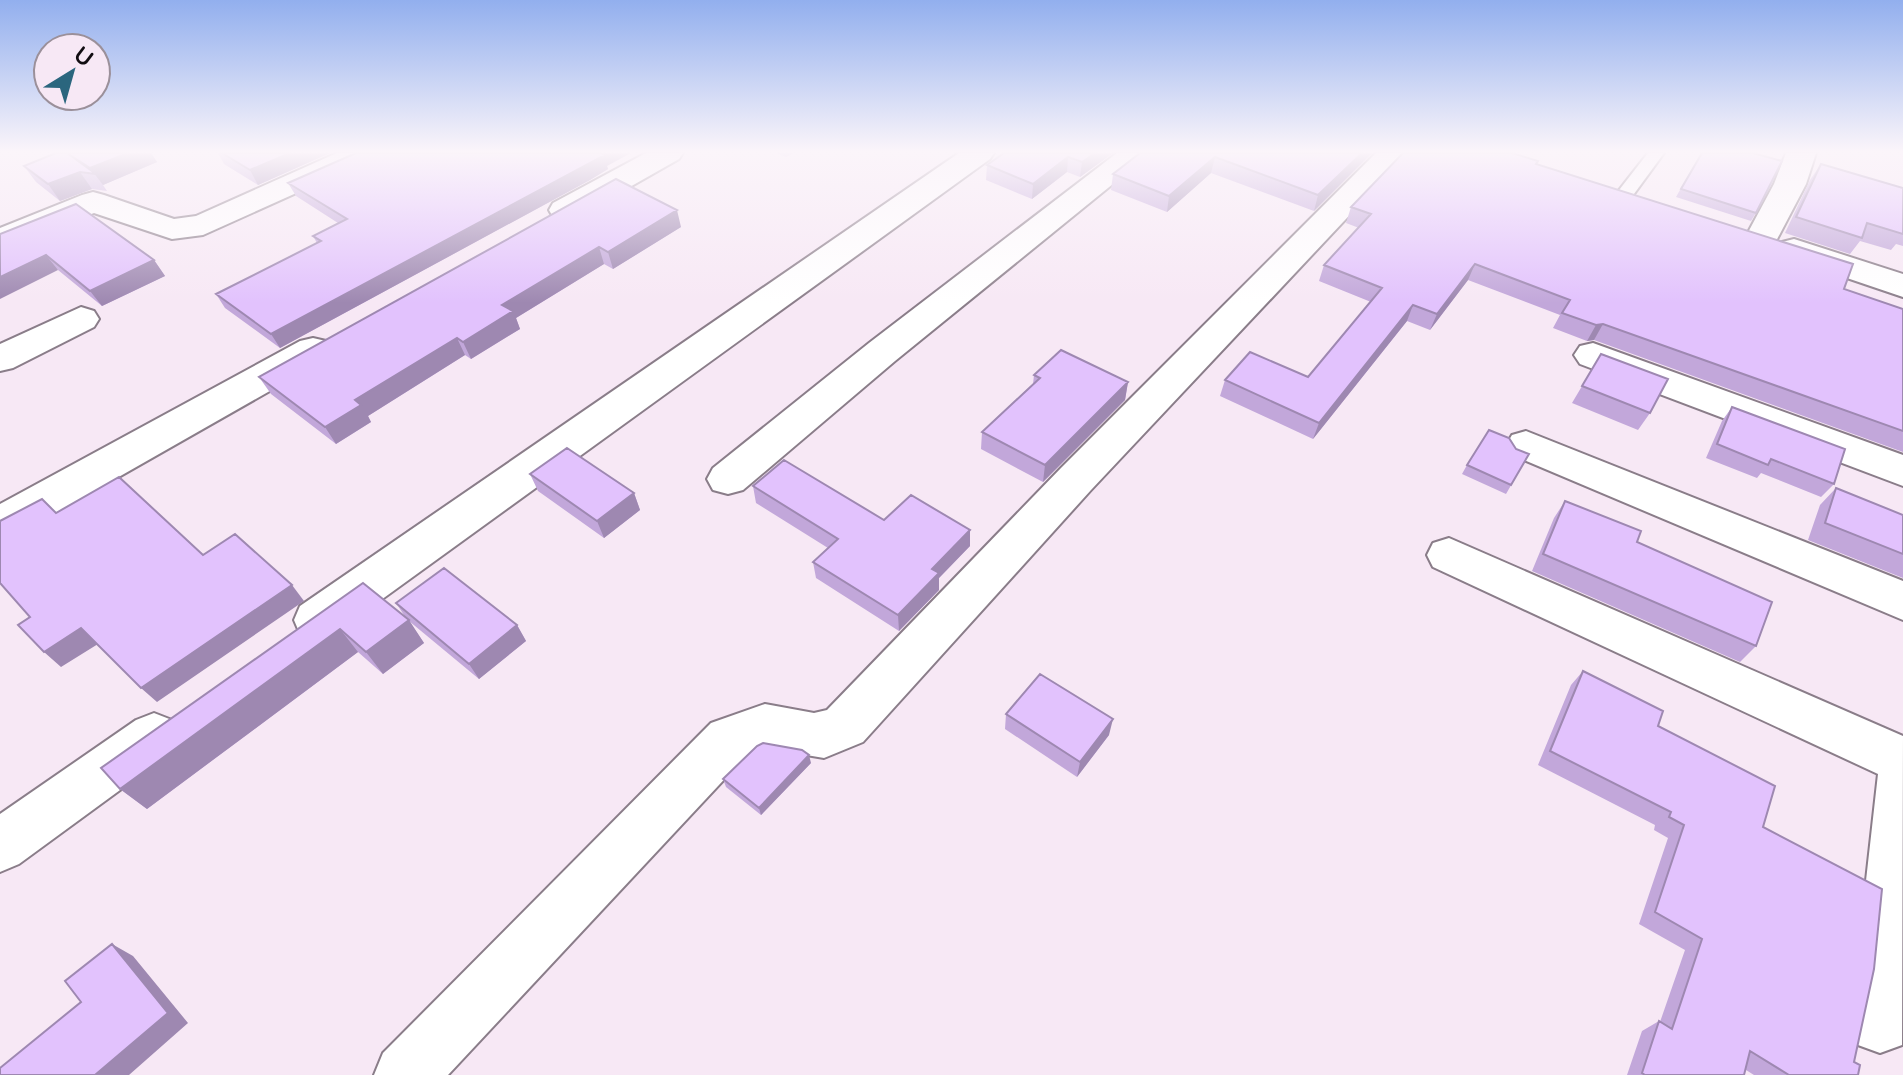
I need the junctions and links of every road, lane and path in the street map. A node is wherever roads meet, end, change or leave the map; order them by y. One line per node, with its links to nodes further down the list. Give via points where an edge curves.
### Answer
1 (90, 203): 10 (street)
2 (96, 203): 3 (street, via 172,229 203,225)
3 (251, 203)
4 (577, 203): 9 (street)
5 (908, 203): 22 (street)
6 (1072, 203): 18 (street)
7 (1344, 203): 29 (street, via 845,726 818,737 767,726 729,739)
8 (1773, 203): 11 (street, via 1747,233)
9 (536, 226)
10 (0, 240)
11 (1903, 286)
12 (81, 319): 15 (street)
13 (346, 331): 19 (street)
14 (1593, 355): 17 (street)
15 (0, 359)
16 (1526, 445): 21 (street)
17 (1903, 471)
18 (728, 479)
19 (0, 524)
20 (1449, 555): 24 (street)
21 (1903, 601)
22 (283, 644)
23 (193, 708): 26 (street)
24 (1903, 761)
25 (1903, 776): 27 (street)
26 (0, 846)
27 (1896, 931): 28 (street)
28 (1880, 1023)
29 (405, 1075)

